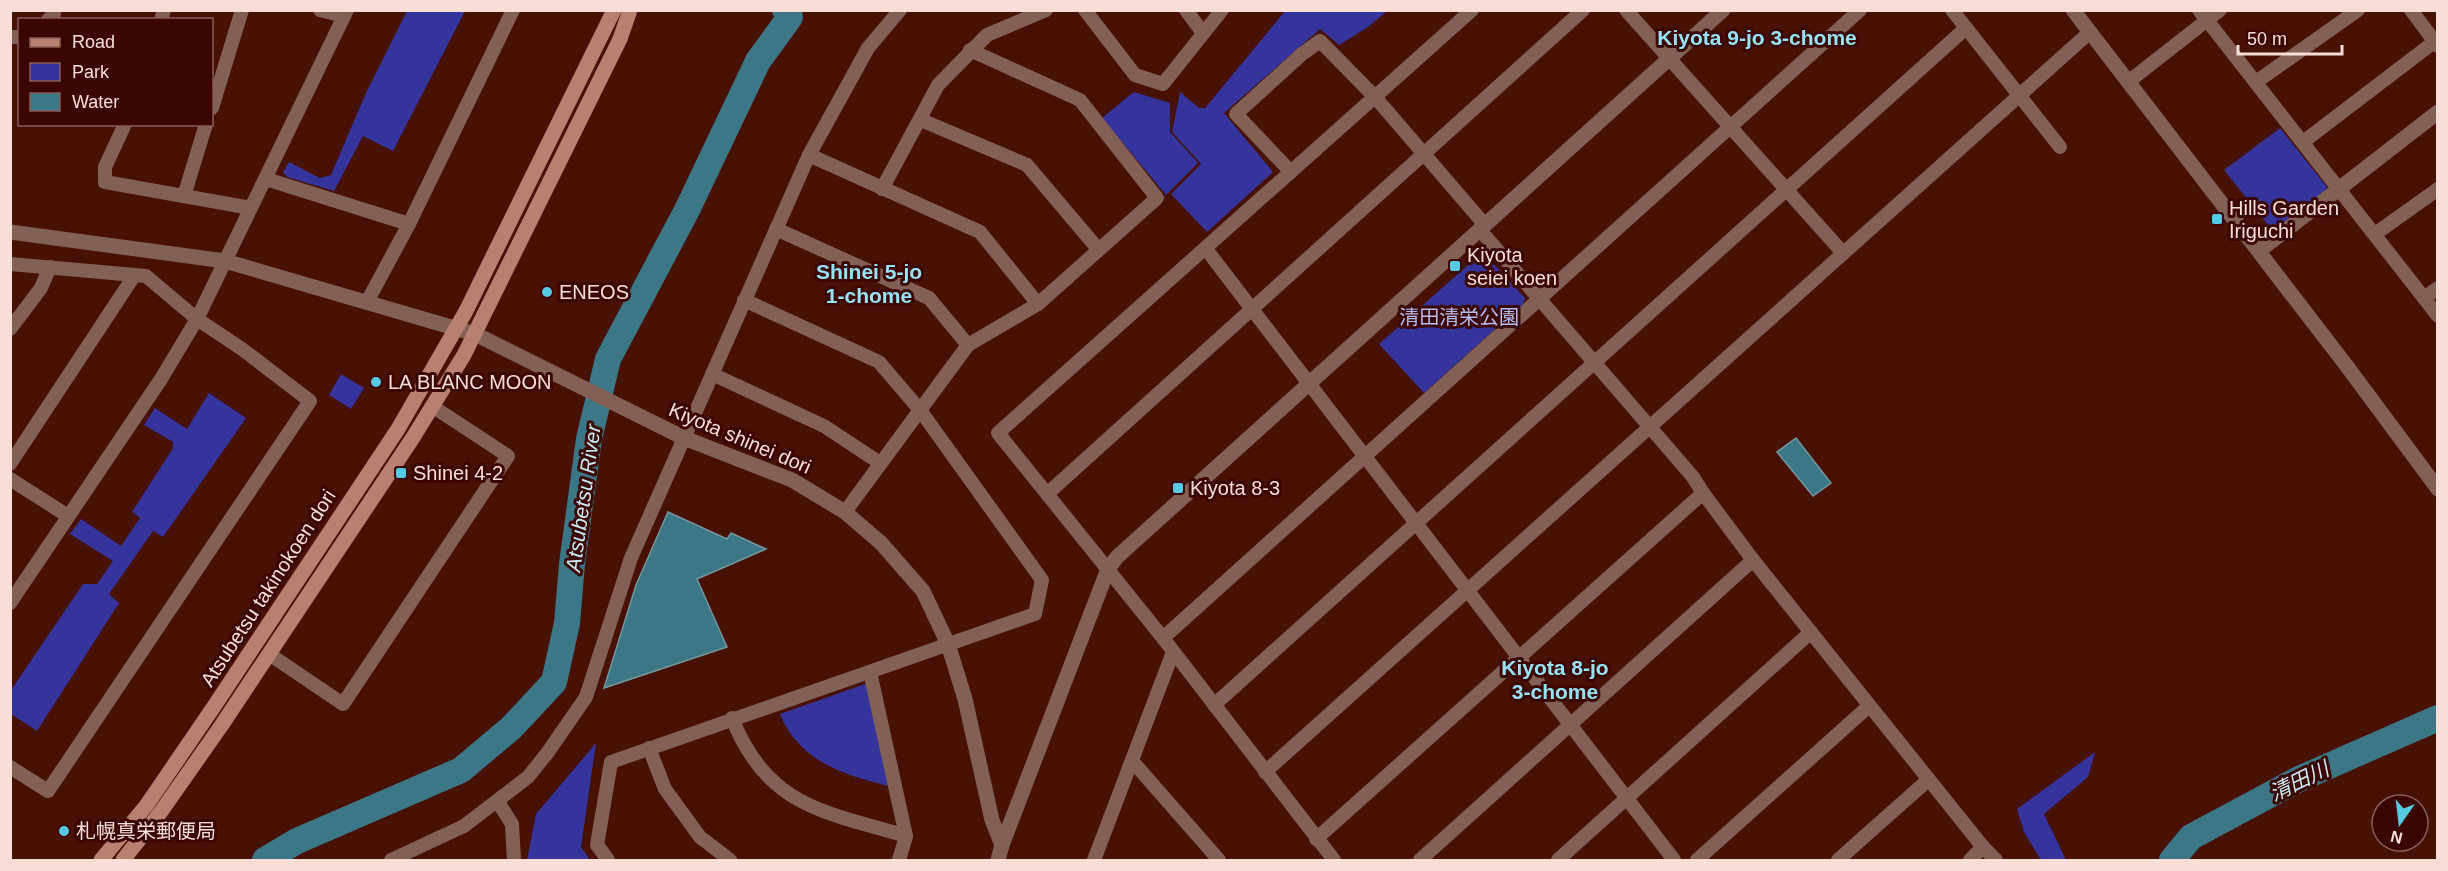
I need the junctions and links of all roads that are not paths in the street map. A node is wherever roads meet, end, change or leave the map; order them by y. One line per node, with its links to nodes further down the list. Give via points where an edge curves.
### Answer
1 (242, 10): 33 (street)
2 (320, 10): 21 (street)
3 (513, 10): 51 (street)
4 (614, 10): 74 (main road, Atsubetsu takinokoen dori)
5 (630, 10): 75 (main road, Atsubetsu takinokoen dori, via 620,39)
6 (900, 10): 42 (street, via 868,48)
7 (1046, 10): 27 (street, via 987,35)
8 (1085, 10): 25 (street, via 1135,75 1163,84)
9 (1186, 10): 25 (street)
10 (1222, 10): 25 (street)
11 (1472, 10): 32 (street)
12 (1583, 10): 41 (street)
13 (1626, 10): 28 (street)
14 (1723, 10): 28 (street)
15 (1860, 10): 38 (street)
16 (1952, 10): 23 (street)
17 (2073, 10): 24 (street)
18 (2220, 10): 22 (street)
19 (2358, 10): 30 (street)
20 (2411, 10): 26 (street)
21 (346, 13): 44 (street)
22 (2203, 16): 29 (street); 30 (street)
23 (1966, 28): 31 (street); 47 (street)
24 (2090, 32): 29 (street); 31 (street)
25 (1203, 33)
26 (2437, 42): 39 (street)
27 (970, 50): 35 (street, via 938,85); 56 (street, via 1080,100 1157,198)
28 (1669, 60): 38 (street); 52 (street)
29 (2128, 82): 58 (street)
30 (2256, 82): 39 (street)
31 (2019, 93): 40 (street); 59 (street)
32 (1375, 97): 41 (street); 43 (street); 43 (street, via 1320,41 1302,54 1236,114)
33 (213, 105)
34 (2438, 112): 48 (street)
35 (921, 120): 45 (street); 56 (street, via 1027,165)
36 (124, 126): 49 (street, via 105,167 105,182)
37 (205, 126): 49 (street)
38 (1730, 127): 47 (street); 66 (street)
39 (2303, 142): 48 (street)
40 (2060, 147)
41 (1423, 154): 52 (street); 70 (street)
42 (809, 156): 45 (street); 53 (street)
43 (1291, 172): 57 (street)
44 (266, 179): 50 (street); 51 (street)
45 (882, 189): 69 (street, via 980,232)
46 (2438, 189): 55 (street)
47 (1787, 191): 59 (street); 77 (street)
48 (2338, 191): 55 (street); 58 (street)
49 (184, 196): 50 (street)
50 (252, 208): 60 (street)
51 (409, 224): 68 (street)
52 (1482, 228): 66 (street); 79 (street)
53 (776, 229): 67 (street); 76 (street, via 929,298)
54 (10, 232): 60 (street, Kiyota shinei dori)
55 (2374, 234): 65 (street)
56 (1098, 249): 69 (street)
57 (1206, 249): 70 (street); 90 (street, via 998,433)
58 (2259, 251): 88 (street)
59 (1843, 253): 82 (street)
60 (225, 261): 68 (street, Kiyota shinei dori); 72 (street)
61 (10, 264): 62 (street)
62 (50, 267): 63 (street); 73 (street, via 41,288)
63 (134, 276): 72 (street, via 146,276); 86 (street)
64 (2438, 288): 65 (street)
65 (2424, 298): 71 (street)
66 (1540, 299): 77 (street); 84 (street)
67 (744, 300): 78 (street); 81 (street, via 879,362)
68 (368, 302): 74 (street, Kiyota shinei dori)
69 (1038, 304): 76 (street)
70 (1253, 310): 79 (street); 90 (street)
71 (2438, 316)
72 (197, 319): 92 (street); 111 (street, via 310,401 48,791)
73 (10, 329)
74 (457, 329): 75 (street, Kiyota shinei dori); 121 (main road, Atsubetsu takinokoen dori, via 398,429 216,705 146,806)
75 (475, 334): 80 (main road, Atsubetsu takinokoen dori); 83 (street, Kiyota shinei dori)
76 (968, 345): 81 (street)
77 (1594, 364): 82 (street); 93 (street)
78 (712, 374): 83 (street); 85 (street, via 824,426)
79 (1309, 383): 84 (street); 95 (street)
80 (432, 406): 102 (main road, Atsubetsu takinokoen dori); 102 (street, via 508,456 342,704)
81 (920, 410): 85 (street); 100 (street, via 1042,580 1035,614)
82 (1650, 427): 89 (street); 96 (street)
83 (684, 438): 91 (street, Kiyota shinei dori, via 792,480); 115 (street, via 631,558 586,697 528,777)
84 (1364, 457): 93 (street); 99 (street)
85 (880, 463): 91 (street)
86 (10, 464)
87 (10, 479): 92 (street)
88 (2438, 489)
89 (1702, 493): 94 (street); 103 (street)
90 (1047, 494): 95 (street)
91 (845, 512): 100 (street, Kiyota shinei dori, via 881,543 923,591)
92 (68, 516): 97 (street)
93 (1416, 524): 96 (street); 105 (street)
94 (1753, 560): 98 (street); 108 (street)
95 (1108, 569): 99 (street); 118 (street)
96 (1469, 591): 103 (street); 112 (street)
97 (10, 603)
98 (1811, 632): 106 (street); 114 (street)
99 (1163, 638): 101 (street)
100 (948, 644): 104 (street); 118 (street, Kiyota shinei dori, via 965,699 992,820)
101 (1173, 652): 105 (street); 110 (street)
102 (269, 654): 122 (main road, Atsubetsu takinokoen dori)
103 (1519, 659): 108 (street); 117 (street)
104 (870, 672): 107 (street); 116 (street)
105 (1214, 705): 112 (street)
106 (1869, 706): 113 (street); 134 (street)
107 (732, 718): 109 (street); 116 (street, via 751,758 780,789 813,808)
108 (1571, 724): 114 (street); 131 (street)
109 (649, 748): 125 (street, via 611,762 597,845); 126 (street, via 665,789 700,837)
110 (1133, 762): 120 (street); 129 (street)
111 (10, 767)
112 (1265, 772): 117 (street)
113 (1928, 780): 119 (street); 135 (street)
114 (1627, 798): 132 (street); 133 (street)
115 (498, 801): 123 (street, via 464,826); 124 (street, via 512,824)
116 (906, 836): 127 (street)
117 (1316, 839): 130 (street)
118 (1002, 845): 128 (street)
119 (1983, 847): 136 (street); 137 (street)
120 (1098, 859)
121 (101, 861)
122 (123, 861)
123 (391, 861)
124 (514, 861)
125 (608, 861)
126 (730, 861)
127 (899, 861)
128 (998, 861)
129 (1219, 861)
130 (1334, 861)
131 (1420, 861)
132 (1558, 861)
133 (1674, 861)
134 (1697, 861)
135 (1838, 861)
136 (1970, 861)
137 (1996, 861)

